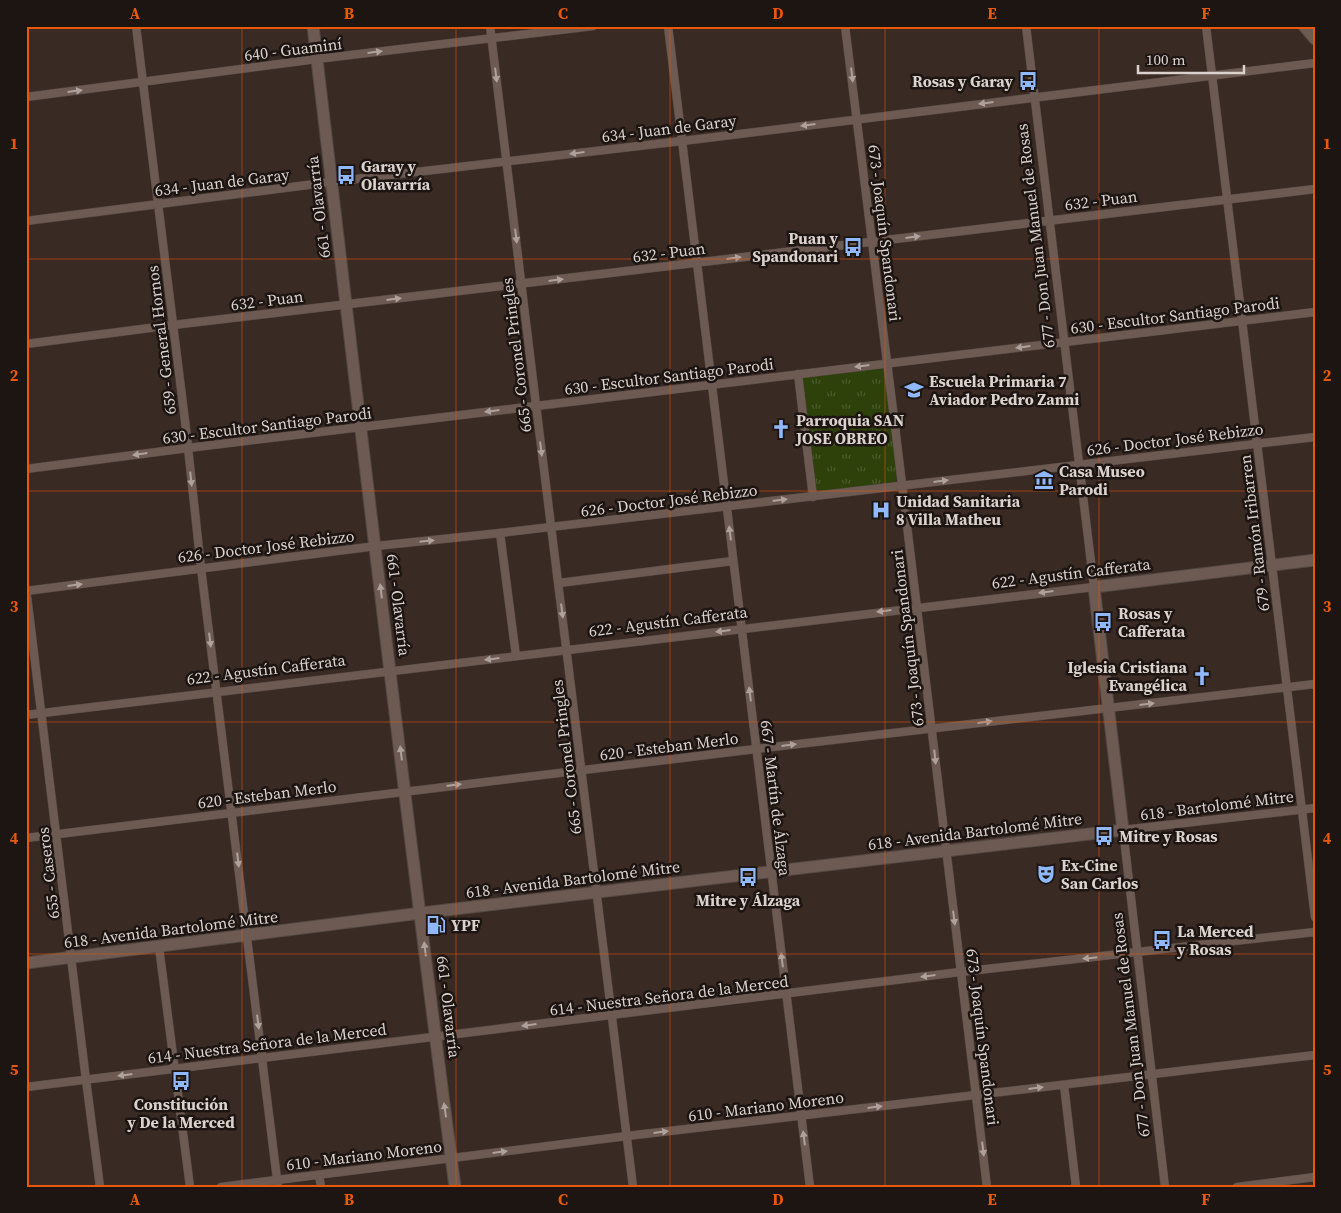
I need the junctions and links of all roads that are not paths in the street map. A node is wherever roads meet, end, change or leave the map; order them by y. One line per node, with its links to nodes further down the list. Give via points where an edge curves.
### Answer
1 (136, 26): 15 (street, 659 - General Hornos)
2 (313, 26): 12 (main road, 661 - Olavarría)
3 (490, 26): 10 (street, 665 - Coronel Pringles)
4 (593, 26): 10 (street, 640 - Guaminí)
5 (668, 26): 19 (street, 667 - Martín de Álzaga)
6 (846, 26): 18 (street, 673 - Joaquín Spandonari, one-way to 18)
7 (1026, 26): 17 (street, 677 - Don Juan Manuel de Rosas)
8 (1206, 26): 14 (street, 679 - Ramón Iribarren)
9 (1304, 26): 11 (main road)
10 (492, 39): 12 (street, 640 - Guaminí, one-way to 10); 20 (street, 665 - Coronel Pringles, one-way to 20)
11 (1315, 39)
12 (317, 59): 15 (street, 640 - Guaminí); 21 (main road, 661 - Olavarría)
13 (1315, 62): 14 (street, 634 - Juan de Garay)
14 (1212, 76): 17 (street, 634 - Juan de Garay); 23 (street, 679 - Ramón Iribarren)
15 (142, 82): 16 (street, 640 - Guaminí, one-way to 15); 24 (street, 659 - General Hornos)
16 (26, 97)
17 (1035, 97): 18 (street, 634 - Juan de Garay, one-way to 18); 26 (street, 677 - Don Juan Manuel de Rosas)
18 (857, 119): 19 (street, 634 - Juan de Garay, one-way to 19); 27 (street, 673 - Joaquín Spandonari)
19 (682, 140): 20 (street, 634 - Juan de Garay, one-way to 20); 28 (street, 667 - Martín de Álzaga)
20 (507, 161): 21 (street, 634 - Juan de Garay); 29 (street, 665 - Coronel Pringles, one-way to 29)
21 (331, 182): 24 (street, 634 - Juan de Garay); 30 (main road, 661 - Olavarría)
22 (1315, 189): 23 (street, 632 - Puan)
23 (1227, 199): 26 (street, 632 - Puan); 32 (street, 679 - Ramón Iribarren)
24 (158, 204): 25 (street, 634 - Juan de Garay); 33 (street, 659 - General Hornos)
25 (26, 220)
26 (1050, 220): 27 (street, 632 - Puan, one-way to 26); 34 (street, 677 - Don Juan Manuel de Rosas)
27 (872, 242): 28 (street, 632 - Puan, one-way to 27); 36 (street, 673 - Joaquín Spandonari)
28 (697, 262): 29 (street, 632 - Puan, one-way to 28); 38 (street, 667 - Martín de Álzaga)
29 (522, 284): 30 (street, 632 - Puan, one-way to 29); 39 (street, 665 - Coronel Pringles)
30 (346, 305): 33 (street, 632 - Puan); 40 (main road, 661 - Olavarría)
31 (1315, 312): 32 (street, 630 - Escultor Santiago Parodi)
32 (1242, 322): 34 (street, 630 - Escultor Santiago Parodi); 42 (street, 679 - Ramón Iribarren)
33 (173, 325): 35 (street, 632 - Puan); 43 (street, 659 - General Hornos)
34 (1065, 342): 36 (street, 630 - Escultor Santiago Parodi, one-way to 36); 44 (street, 677 - Don Juan Manuel de Rosas)
35 (26, 344)
36 (887, 363): 37 (street, 630 - Escultor Santiago Parodi, one-way to 37); 46 (street, 673 - Joaquín Spandonari)
37 (798, 374): 38 (street, 630 - Escultor Santiago Parodi); 47 (street)
38 (712, 384): 39 (street, 630 - Escultor Santiago Parodi); 48 (street, 667 - Martín de Álzaga)
39 (536, 406): 40 (street, 630 - Escultor Santiago Parodi, one-way to 40); 49 (street, 665 - Coronel Pringles, one-way to 49)
40 (362, 427): 43 (street, 630 - Escultor Santiago Parodi); 51 (main road, 661 - Olavarría)
41 (1315, 437): 42 (street, 626 - Doctor José Rebizzo)
42 (1257, 443): 44 (street, 626 - Doctor José Rebizzo); 54 (street, 679 - Ramón Iribarren)
43 (188, 448): 45 (street, 630 - Escultor Santiago Parodi, one-way to 45); 55 (street, 659 - General Hornos, one-way to 55)
44 (1080, 464): 46 (street, 626 - Doctor José Rebizzo, one-way to 44); 58 (street, 677 - Don Juan Manuel de Rosas)
45 (26, 469)
46 (902, 486): 47 (street, 626 - Doctor José Rebizzo); 60 (street, 673 - Joaquín Spandonari)
47 (813, 497): 48 (street, 626 - Doctor José Rebizzo, one-way to 47)
48 (726, 507): 49 (street, 626 - Doctor José Rebizzo); 53 (street, 667 - Martín de Álzaga, one-way to 48)
49 (551, 527): 50 (street, 626 - Doctor José Rebizzo); 56 (street, 665 - Coronel Pringles)
50 (500, 533): 51 (street, 626 - Doctor José Rebizzo, one-way to 50); 63 (street)
51 (376, 546): 55 (street, 626 - Doctor José Rebizzo); 64 (main road, 661 - Olavarría, one-way to 51)
52 (1315, 560): 54 (main road, 622 - Agustín Cafferata)
53 (733, 561): 56 (street); 61 (street, 667 - Martín de Álzaga)
54 (1272, 565): 58 (main road, 622 - Agustín Cafferata); 66 (street, 679 - Ramón Iribarren)
55 (201, 568): 59 (street, 626 - Doctor José Rebizzo, one-way to 55); 67 (street, 659 - General Hornos, one-way to 67)
56 (559, 582): 62 (street, 665 - Coronel Pringles, one-way to 62)
57 (26, 586): 59 (street, 655 - Caseros)
58 (1094, 587): 60 (street, 622 - Agustín Cafferata, one-way to 60); 68 (main road, 677 - Don Juan Manuel de Rosas)
59 (27, 591): 69 (street, 655 - Caseros)
60 (917, 607): 61 (street, 622 - Agustín Cafferata, one-way to 61); 71 (street, 673 - Joaquín Spandonari)
61 (742, 628): 62 (street, 622 - Agustín Cafferata, one-way to 62); 72 (street, 667 - Martín de Álzaga, one-way to 61)
62 (567, 650): 63 (street, 622 - Agustín Cafferata); 73 (street, 665 - Coronel Pringles)
63 (516, 656): 64 (street, 622 - Agustín Cafferata, one-way to 64)
64 (391, 671): 67 (street, 622 - Agustín Cafferata); 74 (main road, 661 - Olavarría, one-way to 64)
65 (1315, 684): 66 (street, 620 - Esteban Merlo)
66 (1286, 688): 68 (street, 620 - Esteban Merlo, one-way to 66); 76 (street, 679 - Ramón Iribarren)
67 (217, 692): 69 (street, 622 - Agustín Cafferata); 77 (street, 659 - General Hornos)
68 (1109, 708): 71 (street, 620 - Esteban Merlo, one-way to 68); 78 (main road, 677 - Don Juan Manuel de Rosas)
69 (42, 713): 70 (street, 622 - Agustín Cafferata); 79 (street, 655 - Caseros)
70 (26, 715)
71 (932, 729): 72 (street, 620 - Esteban Merlo, one-way to 71); 81 (street, 673 - Joaquín Spandonari, one-way to 81)
72 (756, 749): 73 (street, 620 - Esteban Merlo); 82 (street, 667 - Martín de Álzaga)
73 (582, 770): 74 (street, 620 - Esteban Merlo, one-way to 73); 83 (street, 665 - Coronel Pringles)
74 (406, 791): 77 (street, 620 - Esteban Merlo); 84 (main road, 661 - Olavarría)
75 (1315, 808): 76 (street, 618 - Bartolomé Mitre)
76 (1301, 810): 78 (street, 618 - Bartolomé Mitre); 85 (street, 679 - Ramón Iribarren)
77 (232, 812): 79 (street, 620 - Esteban Merlo); 87 (street, 659 - General Hornos, one-way to 87)
78 (1123, 830): 81 (main road, 618 - Avenida Bartolomé Mitre); 89 (street, 677 - Don Juan Manuel de Rosas)
79 (57, 834): 80 (street, 620 - Esteban Merlo); 90 (street, 655 - Caseros)
80 (26, 838)
81 (946, 852): 82 (main road, 618 - Avenida Bartolomé Mitre); 92 (street, 673 - Joaquín Spandonari, one-way to 92)
82 (772, 871): 83 (main road, 618 - Avenida Bartolomé Mitre); 93 (street, 667 - Martín de Álzaga, one-way to 82)
83 (596, 892): 84 (main road, 618 - Avenida Bartolomé Mitre); 94 (street, 665 - Coronel Pringles)
84 (421, 913): 87 (main road, 618 - Avenida Bartolomé Mitre); 95 (main road, 661 - Olavarría, one-way to 84)
85 (1315, 917)
86 (1315, 932): 89 (street, 614 - Nuestra Señora de la Merced)
87 (247, 935): 88 (main road, 618 - Avenida Bartolomé Mitre); 97 (street, 659 - General Hornos, one-way to 97)
88 (159, 947): 90 (main road, 618 - Avenida Bartolomé Mitre); 98 (street)
89 (1138, 952): 92 (street, 614 - Nuestra Señora de la Merced, one-way to 92); 99 (street, 677 - Don Juan Manuel de Rosas)
90 (72, 958): 91 (main road, 618 - Avenida Bartolomé Mitre); 100 (street, 655 - Caseros)
91 (26, 963)
92 (960, 972): 93 (street, 614 - Nuestra Señora de la Merced, one-way to 93); 103 (street, 673 - Joaquín Spandonari)
93 (787, 994): 94 (street, 614 - Nuestra Señora de la Merced); 104 (street, 667 - Martín de Álzaga)
94 (612, 1015): 95 (street, 614 - Nuestra Señora de la Merced, one-way to 95); 105 (street, 665 - Coronel Pringles)
95 (436, 1036): 97 (street, 614 - Nuestra Señora de la Merced); 106 (main road, 661 - Olavarría, one-way to 95)
96 (1315, 1055): 99 (street, 610 - Mariano Moreno)
97 (262, 1057): 98 (street, 614 - Nuestra Señora de la Merced); 109 (street, 659 - General Hornos)
98 (174, 1069): 100 (street, 614 - Nuestra Señora de la Merced, one-way to 100); 111 (street)
99 (1152, 1075): 101 (street, 610 - Mariano Moreno); 119 (street, 677 - Don Juan Manuel de Rosas)
100 (86, 1080): 102 (street, 614 - Nuestra Señora de la Merced); 110 (street, 655 - Caseros)
101 (1064, 1085): 103 (street, 610 - Mariano Moreno, one-way to 101); 118 (street)
102 (26, 1087)
103 (976, 1095): 104 (street, 610 - Mariano Moreno, one-way to 103); 117 (street, 673 - Joaquín Spandonari, one-way to 117)
104 (802, 1116): 105 (street, 610 - Mariano Moreno, one-way to 104); 116 (street, 667 - Martín de Álzaga, one-way to 104)
105 (627, 1136): 106 (street, 610 - Mariano Moreno, one-way to 105); 115 (street, 665 - Coronel Pringles)
106 (452, 1158): 107 (street, 610 - Mariano Moreno); 114 (main road, 661 - Olavarría)
107 (319, 1175): 109 (street, 610 - Mariano Moreno); 113 (street)
108 (1315, 1177): 120 (street)
109 (277, 1183): 112 (street, 610 - Mariano Moreno)
110 (100, 1187)
111 (190, 1187)
112 (222, 1187)
113 (321, 1187)
114 (456, 1187)
115 (633, 1187)
116 (810, 1187)
117 (987, 1187)
118 (1076, 1187)
119 (1166, 1187)
120 (1237, 1187)

